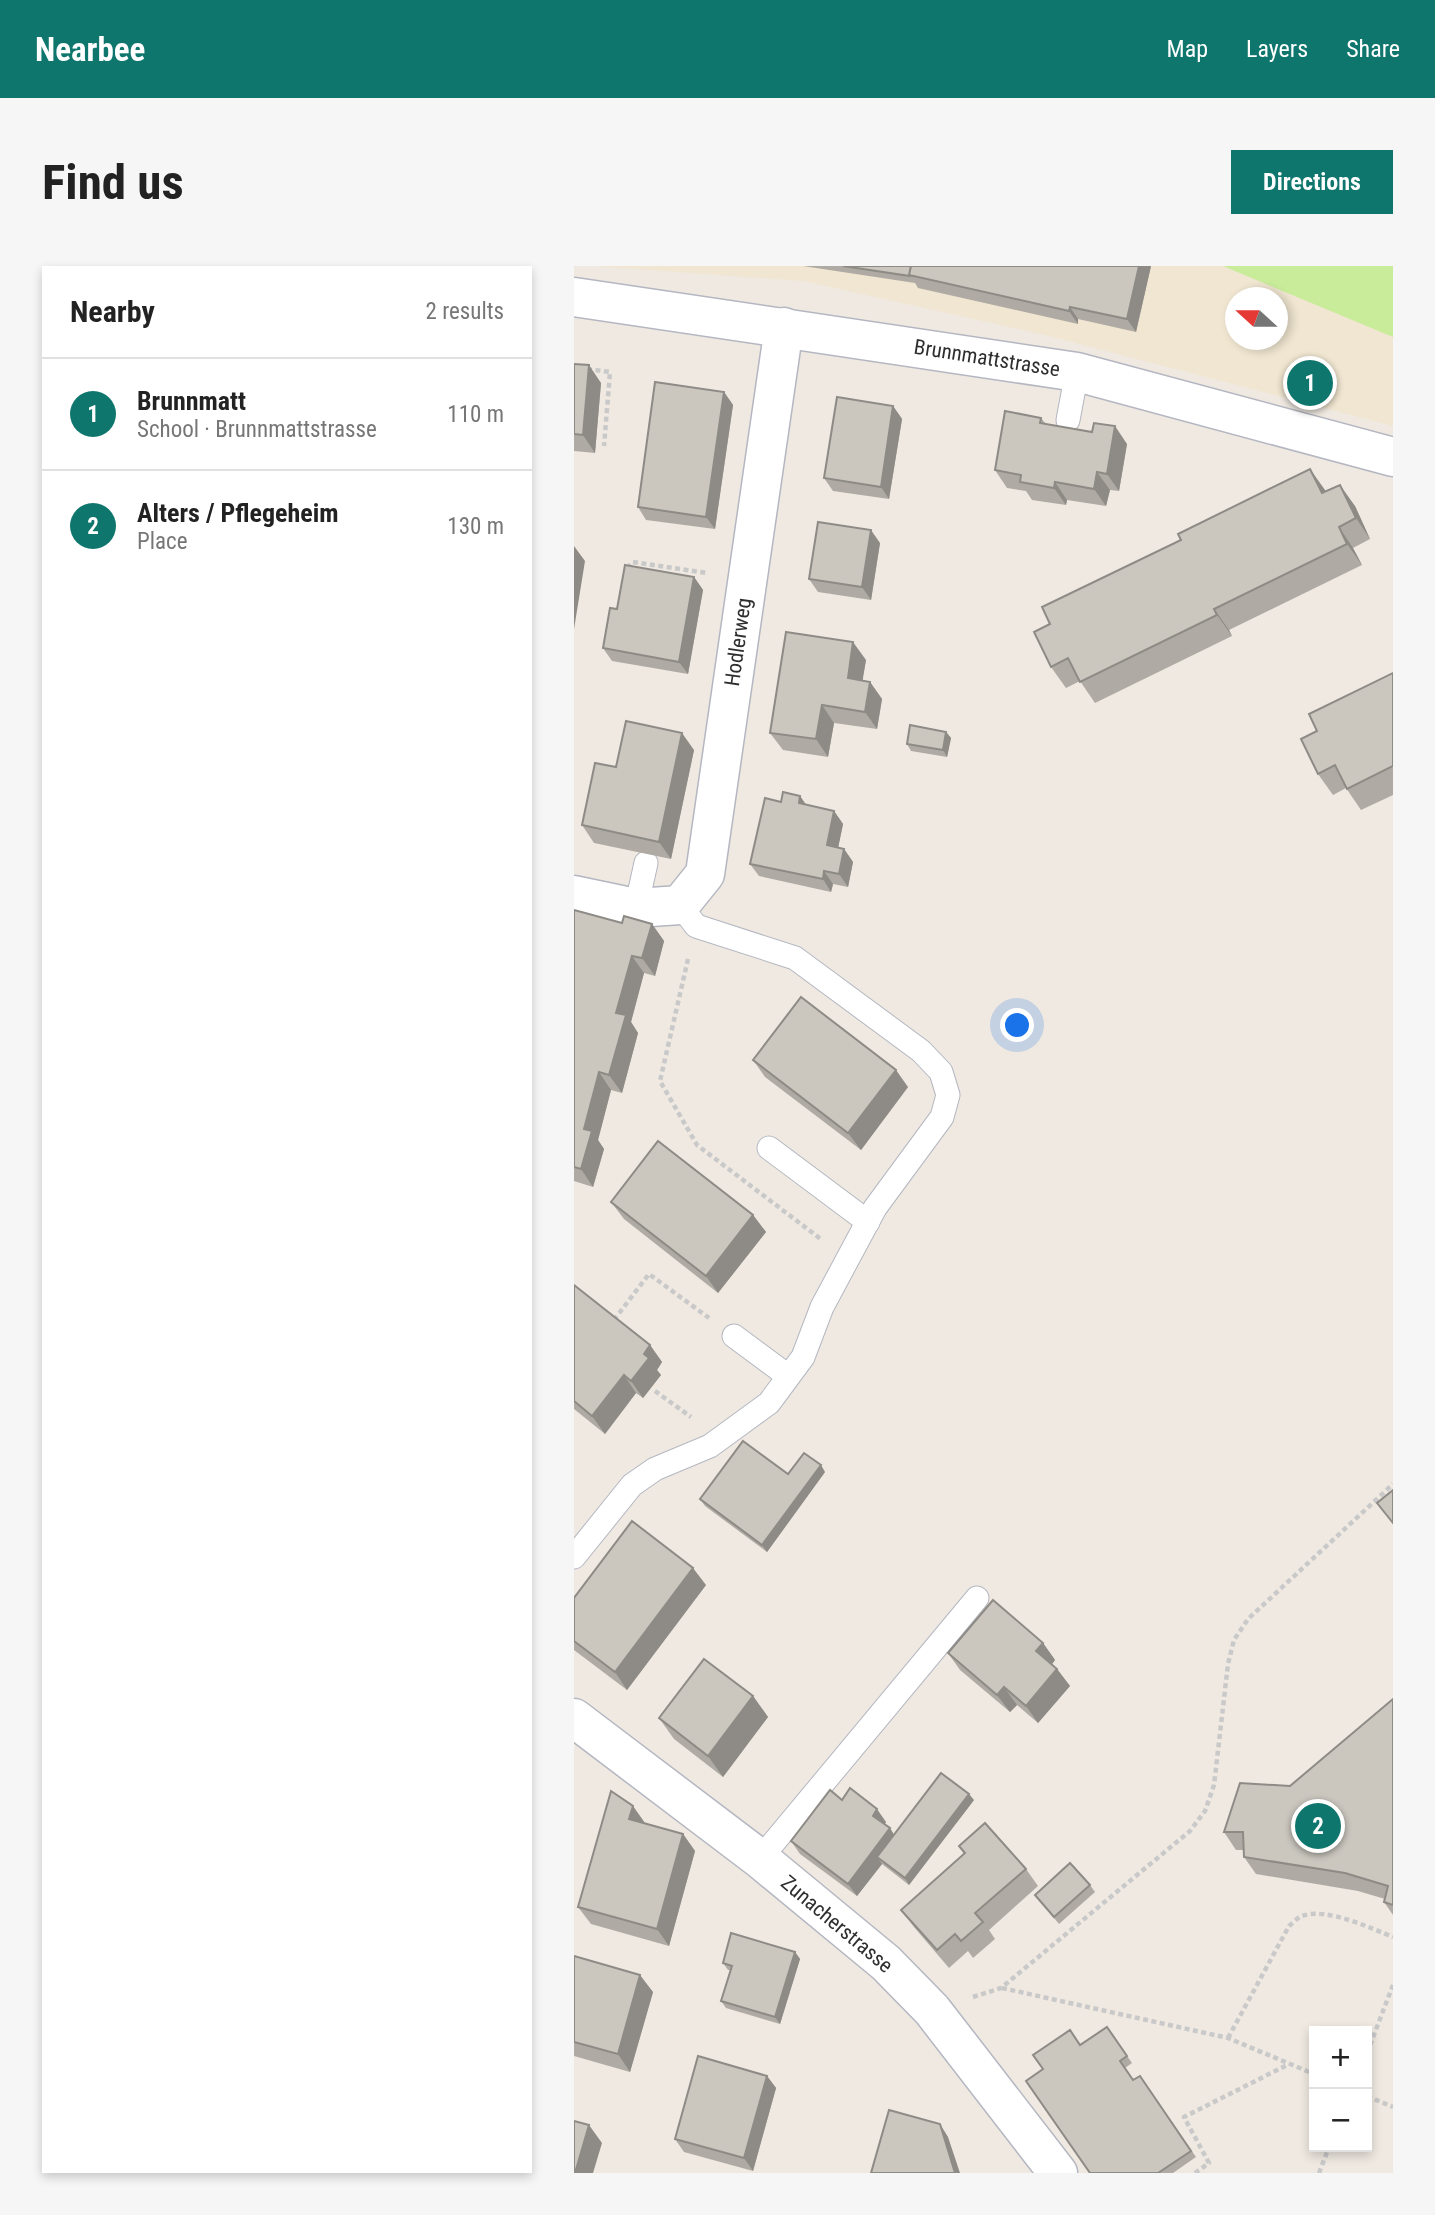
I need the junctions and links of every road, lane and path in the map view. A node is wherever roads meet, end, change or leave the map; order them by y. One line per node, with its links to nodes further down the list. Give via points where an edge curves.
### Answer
1 (574, 297): 2 (street, Brunnmattstrasse)
2 (784, 327): 4 (street, Brunnmattstrasse); 9 (street, Hodlerweg)
3 (586, 368): 6 (path, via 610,372)
4 (1077, 372): 5 (lane); 7 (street, Brunnmattstrasse)
5 (1068, 420)
6 (604, 446)
7 (1393, 457)
8 (626, 569): 9 (path, via 633,562)
9 (748, 579): 13 (street, Hodlerweg, via 705,874)
10 (646, 863): 12 (lane)
11 (574, 895): 12 (street)
12 (636, 908): 13 (street)
13 (688, 915): 15 (lane, via 795,958 920,1051 940,1072 948,1095 942,1117); 16 (path, via 660,1081 697,1145)
14 (769, 1148): 15 (lane)
15 (868, 1222): 16 (lane)
16 (847, 1259): 19 (lane, via 803,1357)
17 (614, 1320): 18 (path, via 649,1274)
18 (734, 1336): 19 (lane)
19 (788, 1376): 21 (lane, via 769,1403)
20 (655, 1391): 21 (path)
21 (719, 1439): 23 (lane, via 632,1485)
22 (1393, 1484): 29 (path, via 1248,1619 1234,1640 1214,1786 1205,1811 1190,1831)
23 (574, 1557)
24 (976, 1598): 26 (lane)
25 (574, 1718): 26 (street, Zunacherstrasse)
26 (760, 1859): 30 (street, Zunacherstrasse, via 886,1963)
27 (1393, 1937): 31 (path, via 1346,1919 1302,1916 1289,1926)
28 (1393, 1985): 32 (path)
29 (1001, 1988): 30 (path); 31 (path)
30 (932, 2010): 38 (street, Zunacherstrasse)
31 (1228, 2038): 33 (path)
32 (1372, 2040)
33 (1290, 2064): 34 (path); 39 (path, via 1184,2117 1209,2163)
34 (1309, 2072)
35 (1372, 2098): 36 (path)
36 (1393, 2107)
37 (1327, 2152): 40 (path)
38 (1058, 2173)
39 (1195, 2173)
40 (1319, 2173)

